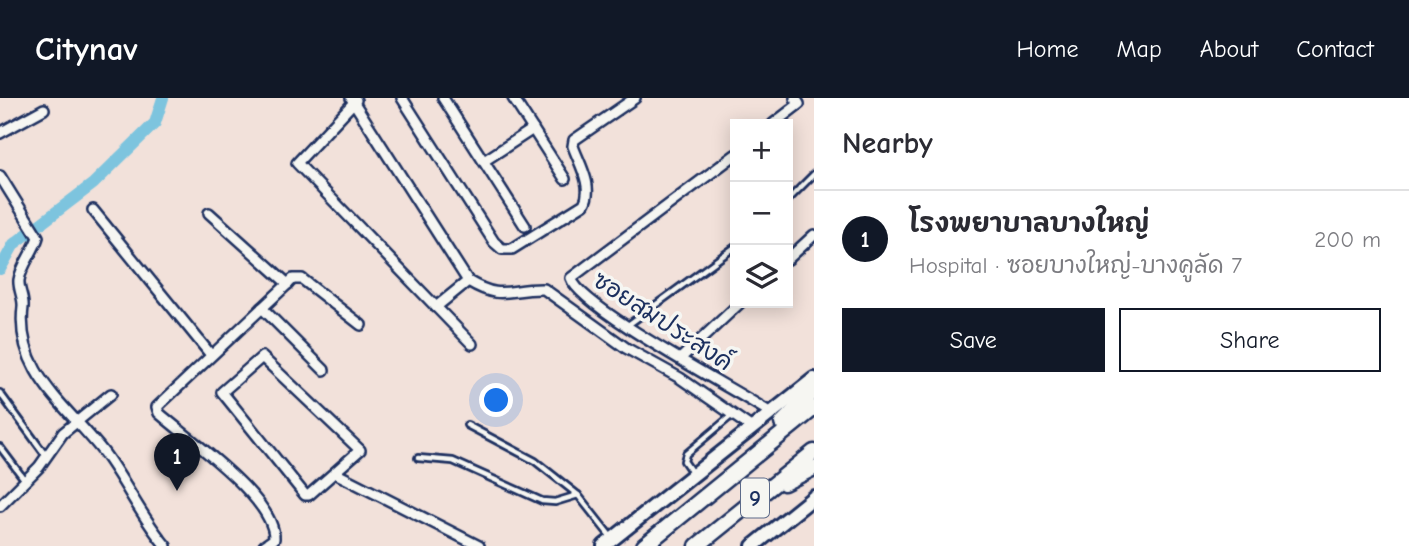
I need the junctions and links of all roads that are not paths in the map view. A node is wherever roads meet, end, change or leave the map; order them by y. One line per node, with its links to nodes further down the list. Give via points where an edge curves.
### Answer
1 (402, 98): 4 (street, via 494,242 512,249 584,204 588,188 574,139)
2 (443, 98): 12 (street)
3 (513, 98): 9 (street)
4 (635, 98)
5 (355, 100): 23 (street); 25 (street, via 297,163)
6 (800, 100): 8 (street)
7 (44, 109): 10 (street)
8 (779, 119)
9 (533, 129): 12 (street); 15 (street)
10 (0, 133)
11 (730, 159): 29 (street, ซอยสมประสงค์, via 571,278 582,294)
12 (484, 161): 19 (street)
13 (814, 174): 16 (lane)
14 (0, 176): 41 (street, via 38,237 19,279 20,328 32,367)
15 (565, 179)
16 (793, 195)
17 (93, 210): 31 (street)
18 (209, 213): 24 (street)
19 (525, 226)
20 (814, 234): 22 (street)
21 (730, 251): 29 (lane)
22 (793, 254)
23 (468, 281): 25 (street); 40 (street, via 501,295 544,289 626,348)
24 (288, 284): 26 (street); 28 (street, via 302,279)
25 (436, 307): 30 (street)
26 (262, 308): 31 (street); 33 (street)
27 (735, 308): 32 (street)
28 (361, 325)
29 (627, 326): 32 (street, ซอยสมประสงค์)
30 (472, 344)
31 (211, 355): 59 (street, via 159,403 159,413 246,487 274,526 274,539)
32 (681, 358): 39 (street, ซอยสมประสงค์)
33 (324, 370)
34 (814, 379): 39 (main road)
35 (814, 391): 48 (highway)
36 (0, 393): 46 (lane)
37 (111, 394): 41 (street)
38 (814, 408): 48 (highway, 9)
39 (771, 412): 43 (main road)
40 (733, 414): 43 (street); 51 (lane, via 686,454 684,461)
41 (76, 423): 46 (street); 58 (street, via 124,481 135,506)
42 (467, 425): 53 (lane, via 536,461)
43 (752, 428): 51 (main road)
44 (0, 447): 52 (lane)
45 (814, 452): 54 (highway, 9)
46 (46, 456): 52 (street)
47 (418, 458): 53 (lane, via 453,461 542,502)
48 (739, 466): 61 (highway, 9)
49 (814, 468): 54 (highway)
50 (335, 473): 50 (street, via 305,495 223,390 258,359 266,359 360,450); 60 (street)
51 (694, 474): 57 (main road)
52 (24, 480): 56 (street)
53 (578, 495): 57 (lane)
54 (758, 496): 62 (highway, 9)
55 (814, 497): 63 (main road)
56 (0, 505)
57 (608, 542)
58 (166, 546)
59 (264, 546)
60 (479, 546)
61 (644, 546)
62 (697, 546)
63 (753, 546)

